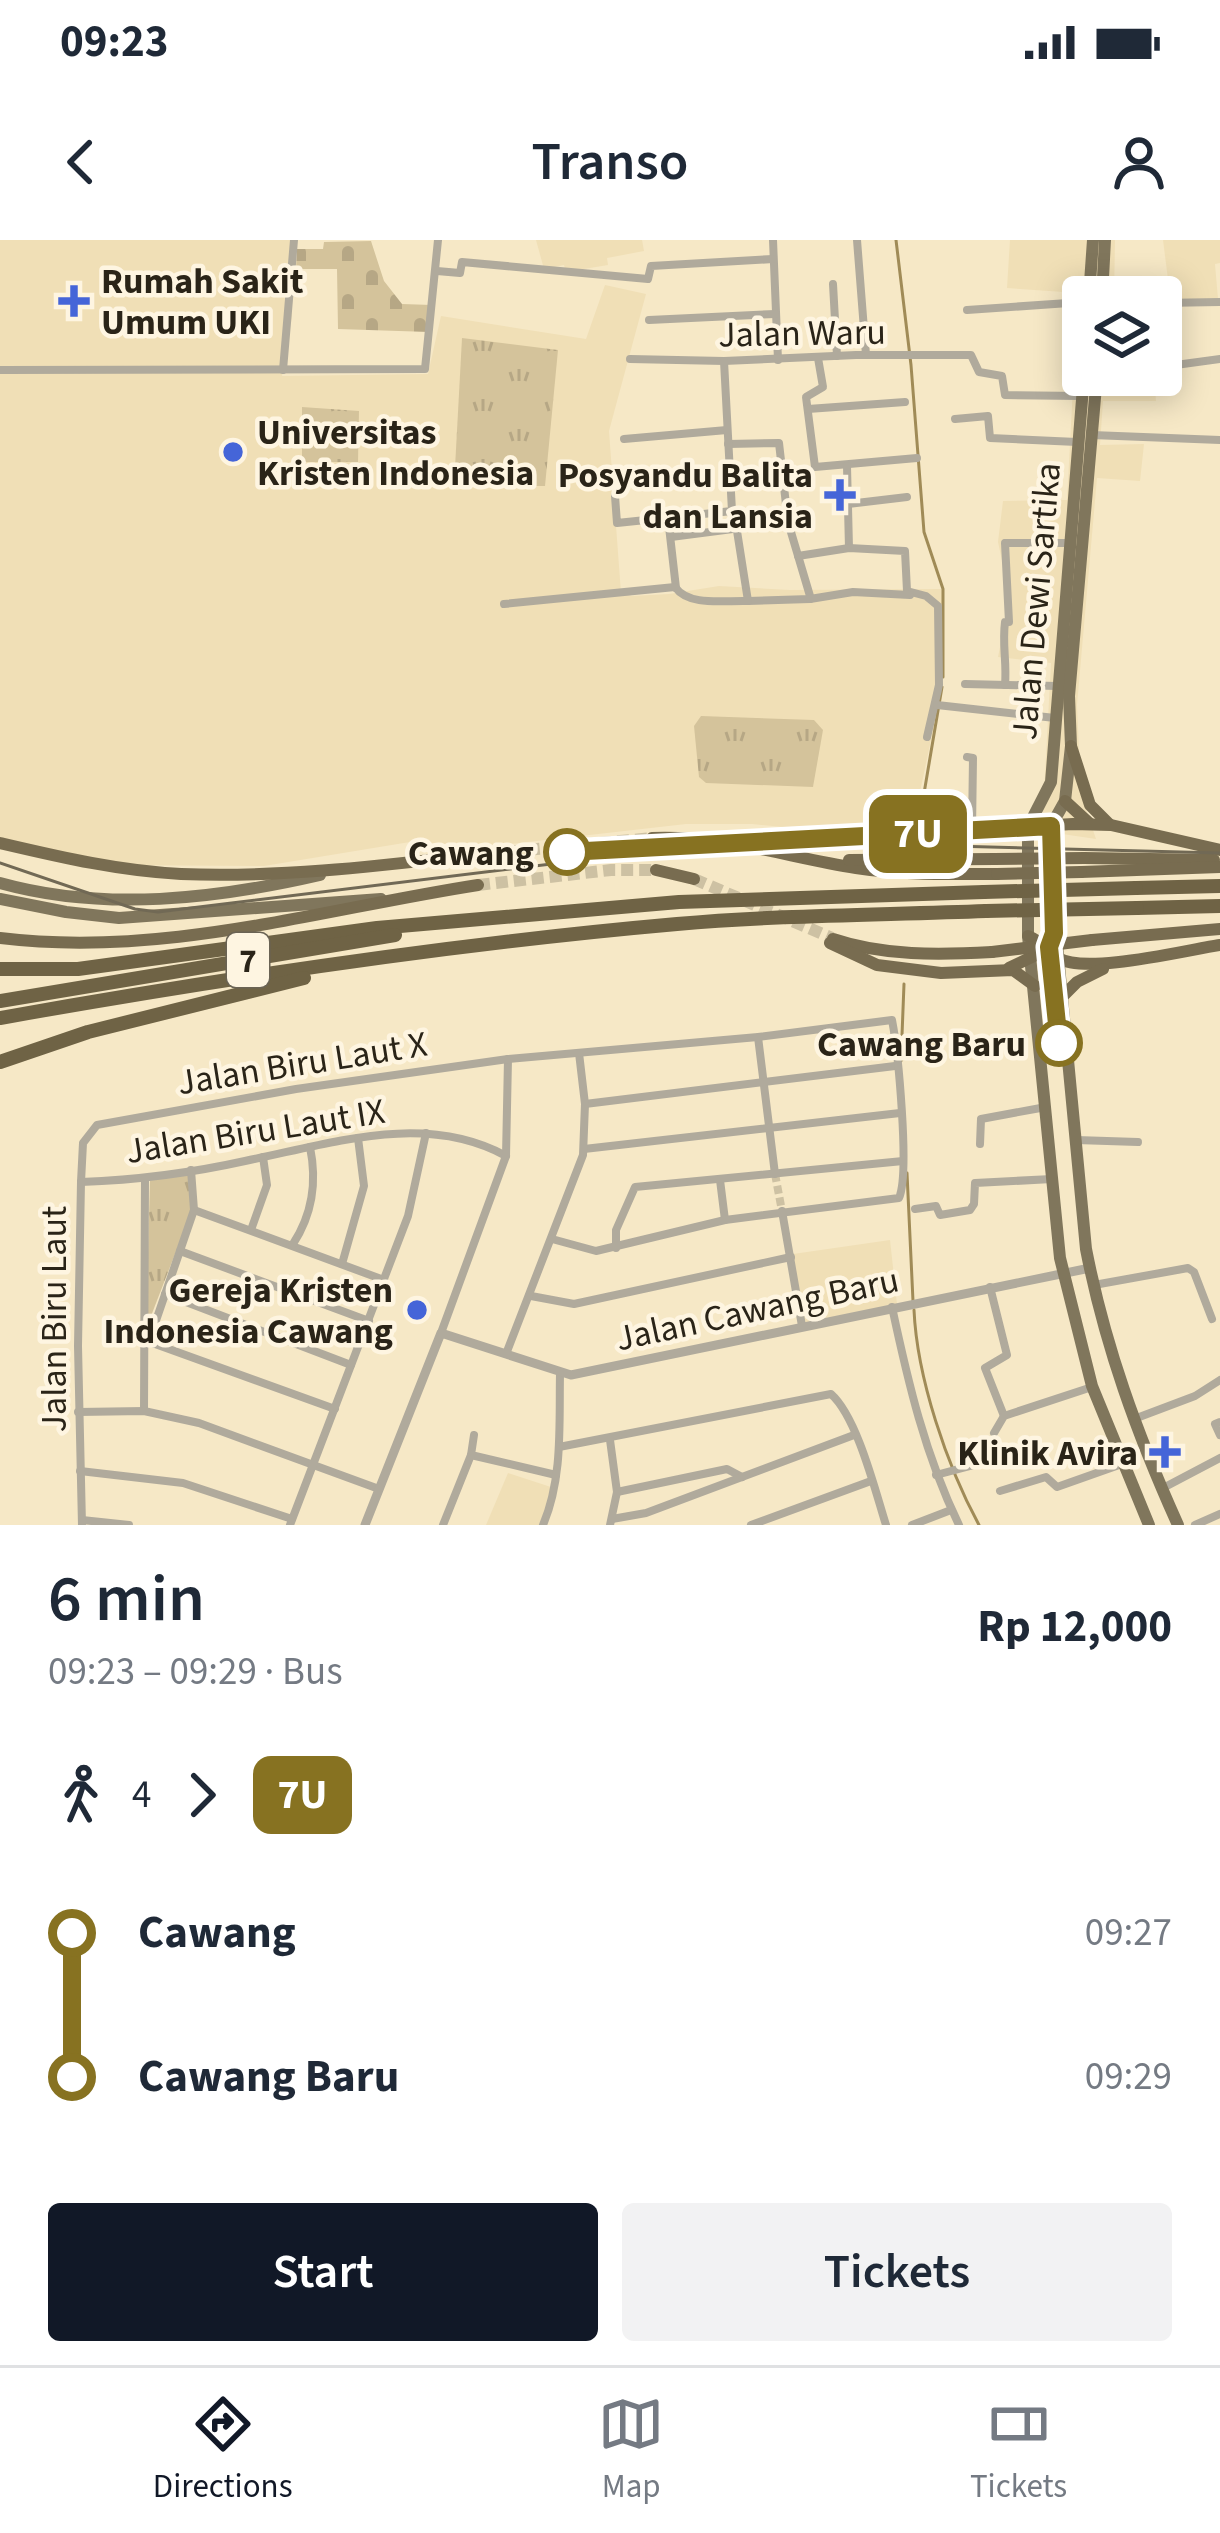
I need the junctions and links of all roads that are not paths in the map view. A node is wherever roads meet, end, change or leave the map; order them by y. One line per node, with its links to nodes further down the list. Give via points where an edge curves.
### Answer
1 (294, 240): 27 (street)
2 (438, 240): 8 (street)
3 (773, 240): 7 (street)
4 (857, 240): 18 (street)
5 (1093, 240): 9 (main road)
6 (1105, 240): 10 (main road)
7 (773, 260): 8 (street, via 651,266 648,279 463,262 460,273); 16 (street)
8 (437, 271): 27 (street, via 425,369)
9 (1089, 276)
10 (1103, 276)
11 (833, 284): 19 (street)
12 (1062, 301): 15 (street)
13 (1220, 302): 14 (street)
14 (1182, 303)
15 (967, 310)
16 (776, 314): 17 (street); 23 (street)
17 (649, 320)
18 (866, 355): 19 (street, Jalan Waru); 28 (street, Jalan Waru, via 974,357 979,372 1002,376 1005,395)
19 (837, 356): 21 (street, Jalan Waru)
20 (630, 358): 24 (street, Jalan Waru)
21 (818, 358): 23 (street, Jalan Waru); 32 (street, via 823,387 808,394)
22 (1220, 358): 25 (street)
23 (778, 360): 24 (street, Jalan Waru)
24 (724, 361): 34 (street)
25 (1182, 364)
26 (0, 370): 27 (street)
27 (283, 370)
28 (1062, 396)
29 (1082, 396): 36 (main road, Jalan Dewi Sartika)
30 (1092, 396): 36 (main road, Jalan Dewi Sartika)
31 (905, 402): 32 (street)
32 (808, 409): 40 (street, via 815,467)
33 (956, 419): 36 (street, via 988,416 989,438)
34 (727, 430): 35 (street); 38 (street)
35 (624, 439)
36 (1085, 439): 37 (street); 48 (main road, Jalan Dewi Sartika); 62 (main road, Jalan Dewi Sartika)
37 (1220, 440)
38 (728, 444): 44 (street, via 732,512); 45 (street, via 779,443)
39 (916, 458): 40 (street)
40 (848, 466): 43 (street)
41 (615, 496): 44 (street, via 617,523)
42 (907, 497): 43 (street)
43 (848, 504): 49 (street)
44 (668, 518): 47 (street)
45 (788, 523): 46 (street); 50 (street)
46 (737, 531): 47 (street); 54 (street)
47 (671, 537): 51 (street)
48 (1070, 543): 57 (street, via 1003,543); 58 (main road, Jalan Dewi Sartika)
49 (849, 548): 50 (street); 52 (street, via 904,550)
50 (798, 556): 53 (street)
51 (676, 588): 54 (street, via 692,599); 55 (street)
52 (910, 595): 53 (street); 61 (street, via 938,606 939,685)
53 (810, 599): 54 (street)
54 (748, 601)
55 (504, 604)
56 (965, 684): 57 (street)
57 (1005, 685): 58 (street)
58 (1057, 686): 60 (main road, Jalan Dewi Sartika)
59 (939, 706): 60 (street)
60 (1054, 718): 68 (main road, Jalan Dewi Sartika, via 1051,782)
61 (927, 737)
62 (1071, 746): 64 (main road, Jalan Dewi Sartika); 66 (highway, via 1090,805)
63 (967, 757): 69 (street)
64 (1065, 801): 65 (highway); 67 (main road, Jalan Dewi Sartika)
65 (1090, 824): 66 (highway); 67 (highway)
66 (1111, 825): 73 (highway)
67 (1051, 826): 68 (highway); 94 (main road)
68 (1028, 827): 69 (highway); 91 (main road)
69 (972, 832): 72 (highway)
70 (652, 838): 72 (highway)
71 (0, 840): 74 (highway)
72 (746, 843): 77 (highway)
73 (1220, 850)
74 (32, 851): 76 (highway); 78 (highway, via 177,874)
75 (474, 855): 78 (highway)
76 (0, 856)
77 (818, 860): 80 (highway, bridge); 80 (highway, bridge, via 899,873)
78 (374, 864): 83 (main road, via 208,894 117,901)
79 (1220, 864): 80 (highway)
80 (1083, 865)
81 (656, 870): 82 (highway)
82 (694, 879)
83 (0, 884)
84 (478, 885): 87 (highway)
85 (1220, 886): 89 (highway, 7, bridge, via 679,902)
86 (0, 898): 87 (main road, via 119,918)
87 (400, 898): 92 (highway, via 155,941)
88 (1220, 906): 95 (highway, 7, bridge, via 682,923)
89 (489, 919): 98 (highway, via 104,966); 102 (highway, 7)
90 (1220, 929): 99 (highway, bridge, via 947,955 831,941 898,969)
91 (1028, 936): 94 (highway); 96 (main road)
92 (2, 938)
93 (1220, 945): 97 (highway)
94 (1054, 946): 96 (highway); 97 (highway, via 1091,965); 101 (main road)
95 (432, 951): 102 (highway, 7); 106 (highway, via 156,1013)
96 (1030, 958): 99 (highway); 100 (main road)
97 (1121, 962): 101 (highway)
98 (8, 969)
99 (1003, 970): 100 (highway)
100 (1035, 986): 110 (main road)
101 (1062, 997): 116 (main road)
102 (3, 1009)
103 (758, 1037): 104 (street, Jalan Biru Laut X); 107 (street, Jalan Biru Laut X, via 892,1020); 108 (street)
104 (579, 1052): 105 (street, Jalan Biru Laut X); 109 (street)
105 (508, 1058): 112 (street, Jalan Biru Laut X); 121 (street)
106 (0, 1062)
107 (896, 1066): 108 (street); 111 (street)
108 (762, 1085): 109 (street); 113 (street)
109 (585, 1104): 120 (street)
110 (1046, 1107): 118 (street, via 981,1119); 127 (main road)
111 (900, 1113): 113 (street); 123 (street)
112 (104, 1121): 129 (street, Jalan Biru Laut, via 83,1143)
113 (768, 1130): 120 (street); 125 (street)
114 (426, 1133): 115 (street, Jalan Biru Laut IX); 121 (street, Jalan Biru Laut IX); 143 (street, via 417,1188)
115 (358, 1138): 119 (street, Jalan Biru Laut IX); 140 (street, via 364,1186)
116 (1076, 1140): 117 (street); 141 (main road)
117 (1138, 1142)
118 (980, 1144)
119 (310, 1147): 122 (street, Jalan Biru Laut IX); 136 (street, via 314,1185)
120 (584, 1149): 135 (street)
121 (506, 1156): 152 (street)
122 (262, 1157): 124 (street, Jalan Biru Laut IX); 134 (street, via 266,1185)
123 (903, 1161): 125 (street); 132 (street, via 902,1196)
124 (191, 1170): 126 (street, Jalan Biru Laut IX); 131 (street)
125 (775, 1174): 128 (street)
126 (145, 1179): 129 (street, Jalan Biru Laut IX); 153 (street)
127 (1052, 1179): 130 (street, via 975,1183 970,1210); 142 (main road)
128 (720, 1180): 133 (street); 137 (street, via 635,1187)
129 (81, 1182): 161 (street, Jalan Biru Laut)
130 (915, 1209)
131 (194, 1210): 134 (street); 138 (street)
132 (782, 1211): 133 (street); 139 (street)
133 (725, 1220): 137 (street)
134 (251, 1230): 136 (street)
135 (552, 1239): 137 (street, via 586,1251); 147 (street)
136 (293, 1244): 140 (street)
137 (616, 1248)
138 (180, 1250): 146 (street); 150 (street)
139 (791, 1257): 147 (street, via 574,1304); 151 (street)
140 (342, 1264): 143 (street)
141 (1090, 1268): 142 (street, Jalan Cawang Baru); 144 (main road)
142 (1063, 1272): 145 (street, Jalan Cawang Baru); 158 (main road)
143 (384, 1280): 150 (street)
144 (1093, 1285): 149 (street, via 1188,1268); 163 (main road)
145 (990, 1286): 148 (street, Jalan Cawang Baru); 162 (street, via 1007,1355 985,1368)
146 (165, 1294): 153 (street); 155 (street)
147 (531, 1296): 154 (street)
148 (892, 1307): 151 (street, Jalan Cawang Baru); 178 (street)
149 (1212, 1319)
150 (368, 1321): 155 (street)
151 (802, 1326): 156 (street, Jalan Cawang Baru)
152 (441, 1333): 154 (street, Jalan Cawang Baru); 181 (street)
153 (146, 1341): 159 (street); 160 (street)
154 (505, 1355): 156 (street, Jalan Cawang Baru)
155 (351, 1366): 159 (street)
156 (560, 1374): 170 (street)
157 (1220, 1380): 163 (street)
158 (1092, 1386): 162 (street); 175 (main road)
159 (335, 1409): 174 (street)
160 (144, 1411): 161 (street); 174 (street)
161 (78, 1412): 176 (street, Jalan Biru Laut)
162 (1004, 1416): 165 (street)
163 (1132, 1420): 182 (main road)
164 (1220, 1422): 168 (street)
165 (994, 1433)
166 (854, 1435): 169 (street, via 836,1397 824,1394); 179 (street); 180 (street)
167 (474, 1436): 172 (street)
168 (1220, 1436)
169 (610, 1440): 170 (street); 184 (street)
170 (559, 1447): 177 (street)
171 (1034, 1449): 178 (street)
172 (471, 1455): 177 (street); 192 (street)
173 (1220, 1458): 182 (street)
174 (313, 1464): 181 (street); 188 (street)
175 (1122, 1464): 183 (street, via 1057,1487 1046,1477); 198 (main road)
176 (80, 1472): 187 (street, Jalan Biru Laut); 188 (street, via 183,1483)
177 (556, 1474): 193 (street)
178 (936, 1475): 185 (street)
179 (742, 1477): 184 (street, via 727,1469); 189 (street)
180 (871, 1481): 194 (street); 195 (street)
181 (379, 1489): 191 (street)
182 (1162, 1489): 199 (main road)
183 (1000, 1491)
184 (617, 1492): 189 (street)
185 (951, 1510): 196 (street); 197 (street)
186 (1219, 1516): 200 (street)
187 (82, 1522): 190 (street)
188 (291, 1522)
189 (611, 1522)
190 (129, 1525)
191 (365, 1525)
192 (442, 1525)
193 (543, 1525)
194 (751, 1525)
195 (886, 1525)
196 (912, 1525)
197 (958, 1525)
198 (1149, 1525)
199 (1178, 1525)
200 (1195, 1525)

